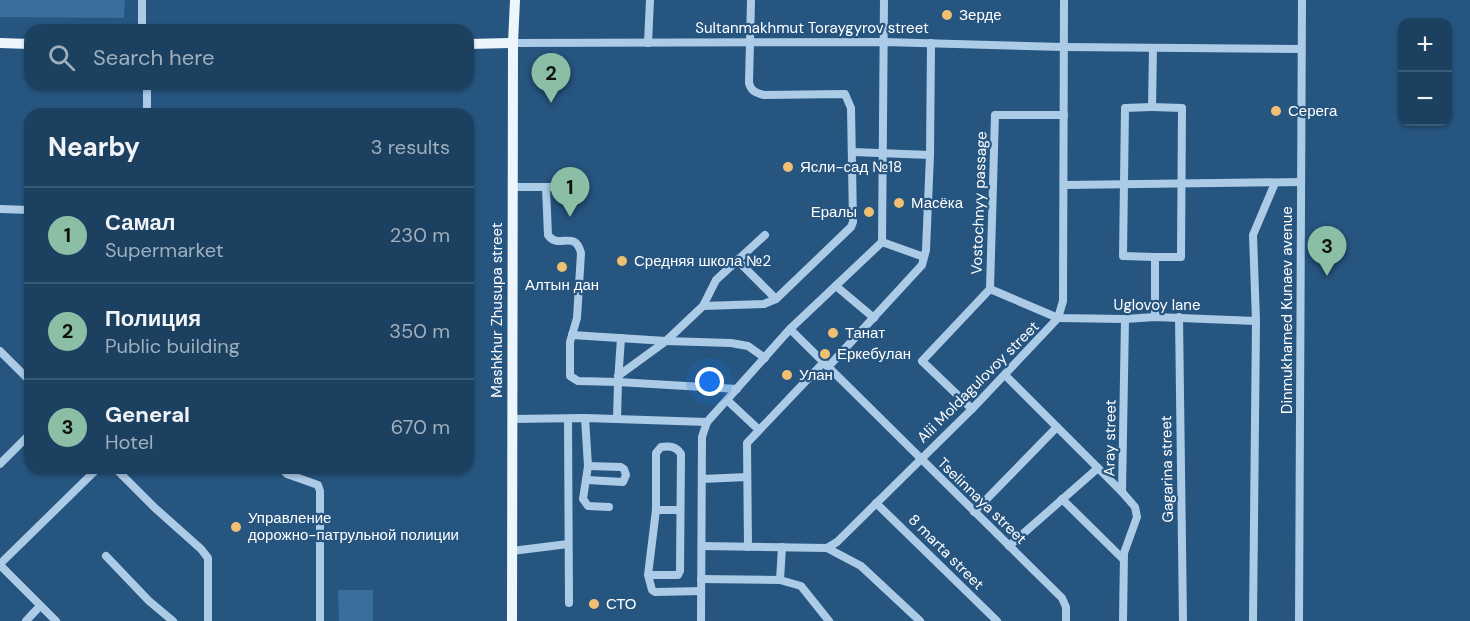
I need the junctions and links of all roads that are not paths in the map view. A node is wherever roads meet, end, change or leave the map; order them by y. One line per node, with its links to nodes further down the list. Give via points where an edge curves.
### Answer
1 (142, 0): 8 (street)
2 (515, 0): 15 (main road, Mashkhur Zhusupa street)
3 (650, 0): 11 (street)
4 (751, 0): 12 (street)
5 (884, 0): 9 (street)
6 (1064, 0): 17 (street, Alii Moldagulovoy street)
7 (1302, 0): 19 (street, Dinmukhamed Kunaev avenue)
8 (142, 24)
9 (884, 42): 12 (street, Sultanmakhmut Toraygyrov street); 16 (street, Sultanmakhmut Toraygyrov street); 25 (street)
10 (0, 43): 13 (main road)
11 (648, 43): 12 (street, Sultanmakhmut Toraygyrov street); 15 (street, Sultanmakhmut Toraygyrov street)
12 (749, 43): 24 (street, via 749,83 756,93 845,94 851,108)
13 (24, 44)
14 (474, 44): 15 (main road, Sultanmakhmut Toraygyrov street)
15 (513, 44): 32 (main road, Mashkhur Zhusupa street)
16 (931, 44): 17 (street, Sultanmakhmut Toraygyrov street); 26 (street)
17 (1063, 47): 18 (street, Sultanmakhmut Toraygyrov street); 23 (street, Alii Moldagulovoy street)
18 (1153, 48): 19 (street, Sultanmakhmut Toraygyrov street); 21 (street)
19 (1300, 49): 27 (street, Dinmukhamed Kunaev avenue)
20 (147, 90): 22 (street)
21 (1152, 107): 29 (street, via 1125,108); 30 (street, via 1182,108)
22 (147, 108)
23 (1064, 115): 31 (street, Alii Moldagulovoy street); 43 (street, Vostochnyy passage, via 995,115)
24 (853, 152): 25 (street); 44 (street, via 851,227)
25 (882, 154): 26 (street); 38 (street)
26 (930, 155): 39 (street)
27 (1300, 182): 28 (street); 120 (street, Dinmukhamed Kunaev avenue)
28 (1275, 183): 30 (street); 51 (street, via 1253,235)
29 (1125, 184): 30 (street); 31 (street); 40 (street, via 1123,256)
30 (1181, 184): 40 (street, via 1181,257)
31 (1065, 185): 49 (street, Alii Moldagulovoy street, via 1064,301)
32 (513, 187): 34 (street); 66 (main road, Mashkhur Zhusupa street)
33 (572, 187): 34 (street)
34 (546, 188): 53 (street, via 551,240 575,242 581,253 577,318)
35 (0, 209): 36 (street)
36 (24, 210)
37 (765, 235): 41 (street)
38 (882, 242): 39 (street); 42 (street)
39 (924, 257): 48 (street)
40 (1155, 257): 46 (street)
41 (737, 260): 44 (street); 45 (street, via 716,280)
42 (836, 286): 48 (street); 52 (street)
43 (990, 289): 49 (street, Vostochnyy passage); 64 (street, Vostochnyy passage, via 922,360)
44 (776, 299): 45 (street, via 764,304)
45 (703, 306): 55 (street)
46 (1155, 317): 47 (street, Uglovoy lane); 50 (street, Uglovoy lane)
47 (1179, 317): 51 (street, Uglovoy lane); 118 (street, Gagarina street)
48 (874, 318): 58 (street)
49 (1058, 318): 50 (street, Uglovoy lane); 60 (street, Alii Moldagulovoy street)
50 (1125, 319): 83 (street, Aray street)
51 (1256, 321): 119 (street)
52 (790, 330): 57 (street); 58 (street, Tselinnaya street)
53 (572, 335): 54 (street); 61 (street, via 573,379)
54 (621, 338): 55 (street); 61 (street)
55 (666, 341): 57 (street, via 731,343 748,346); 61 (street)
56 (0, 351): 59 (street)
57 (765, 358): 62 (street)
58 (825, 365): 71 (street); 73 (street, Tselinnaya street)
59 (24, 375)
60 (1005, 375): 64 (street, Alii Moldagulovoy street); 70 (street)
61 (618, 379): 62 (street); 68 (street)
62 (737, 389): 63 (street)
63 (727, 400): 69 (street); 71 (street)
64 (972, 409): 73 (street, Alii Moldagulovoy street)
65 (585, 418): 67 (street); 68 (street); 75 (street)
66 (512, 419): 67 (street); 96 (main road, Mashkhur Zhusupa street)
67 (568, 419): 90 (street)
68 (617, 419): 69 (street)
69 (707, 422): 81 (street, via 702,436)
70 (1057, 427): 76 (street); 89 (street)
71 (758, 429): 80 (street, via 747,443)
72 (24, 440): 74 (street)
73 (920, 459): 85 (street, Alii Moldagulovoy street); 89 (street, Tselinnaya street)
74 (0, 464)
75 (588, 466): 82 (street); 82 (street, via 621,467 626,475 623,482)
76 (1098, 468): 83 (street); 84 (street)
77 (92, 474): 99 (street)
78 (121, 474): 109 (street, via 208,558)
79 (287, 474): 110 (street, via 318,485 320,491)
80 (747, 477): 81 (street); 93 (street)
81 (702, 479): 91 (street)
82 (587, 480): 86 (street, via 585,503)
83 (1122, 492): 98 (street, Aray street, via 1135,507 1137,517)
84 (1062, 499): 92 (street); 98 (street)
85 (876, 502): 95 (street, Alii Moldagulovoy street); 115 (street, 8 marta street)
86 (609, 507)
87 (656, 510): 88 (street); 88 (street, via 656,453 661,447 671,446 681,454); 100 (street)
88 (680, 510): 100 (street, via 680,571 674,576)
89 (974, 512): 92 (street, Tselinnaya street)
90 (568, 544): 96 (street); 104 (street)
91 (702, 546): 93 (street); 101 (street)
92 (1009, 546): 116 (street, Tselinnaya street, via 1062,598)
93 (748, 547): 94 (street)
94 (782, 547): 95 (street); 102 (street)
95 (827, 548): 114 (street, via 861,566)
96 (512, 551): 111 (main road, Mashkhur Zhusupa street)
97 (106, 556): 108 (street)
98 (1123, 559): 117 (street, Aray street)
99 (0, 564): 105 (street)
100 (648, 575): 103 (street, via 655,592)
101 (701, 579): 102 (street); 103 (street)
102 (780, 580): 113 (street, via 801,586)
103 (701, 591): 112 (street)
104 (569, 603)
105 (40, 606): 106 (street); 107 (street)
106 (26, 621)
107 (56, 621)
108 (173, 621)
109 (208, 621)
110 (320, 621)
111 (512, 621)
112 (701, 621)
113 (829, 621)
114 (920, 621)
115 (997, 621)
116 (1066, 621)
117 (1123, 621)
118 (1183, 621)
119 (1252, 621)
120 (1299, 621)

